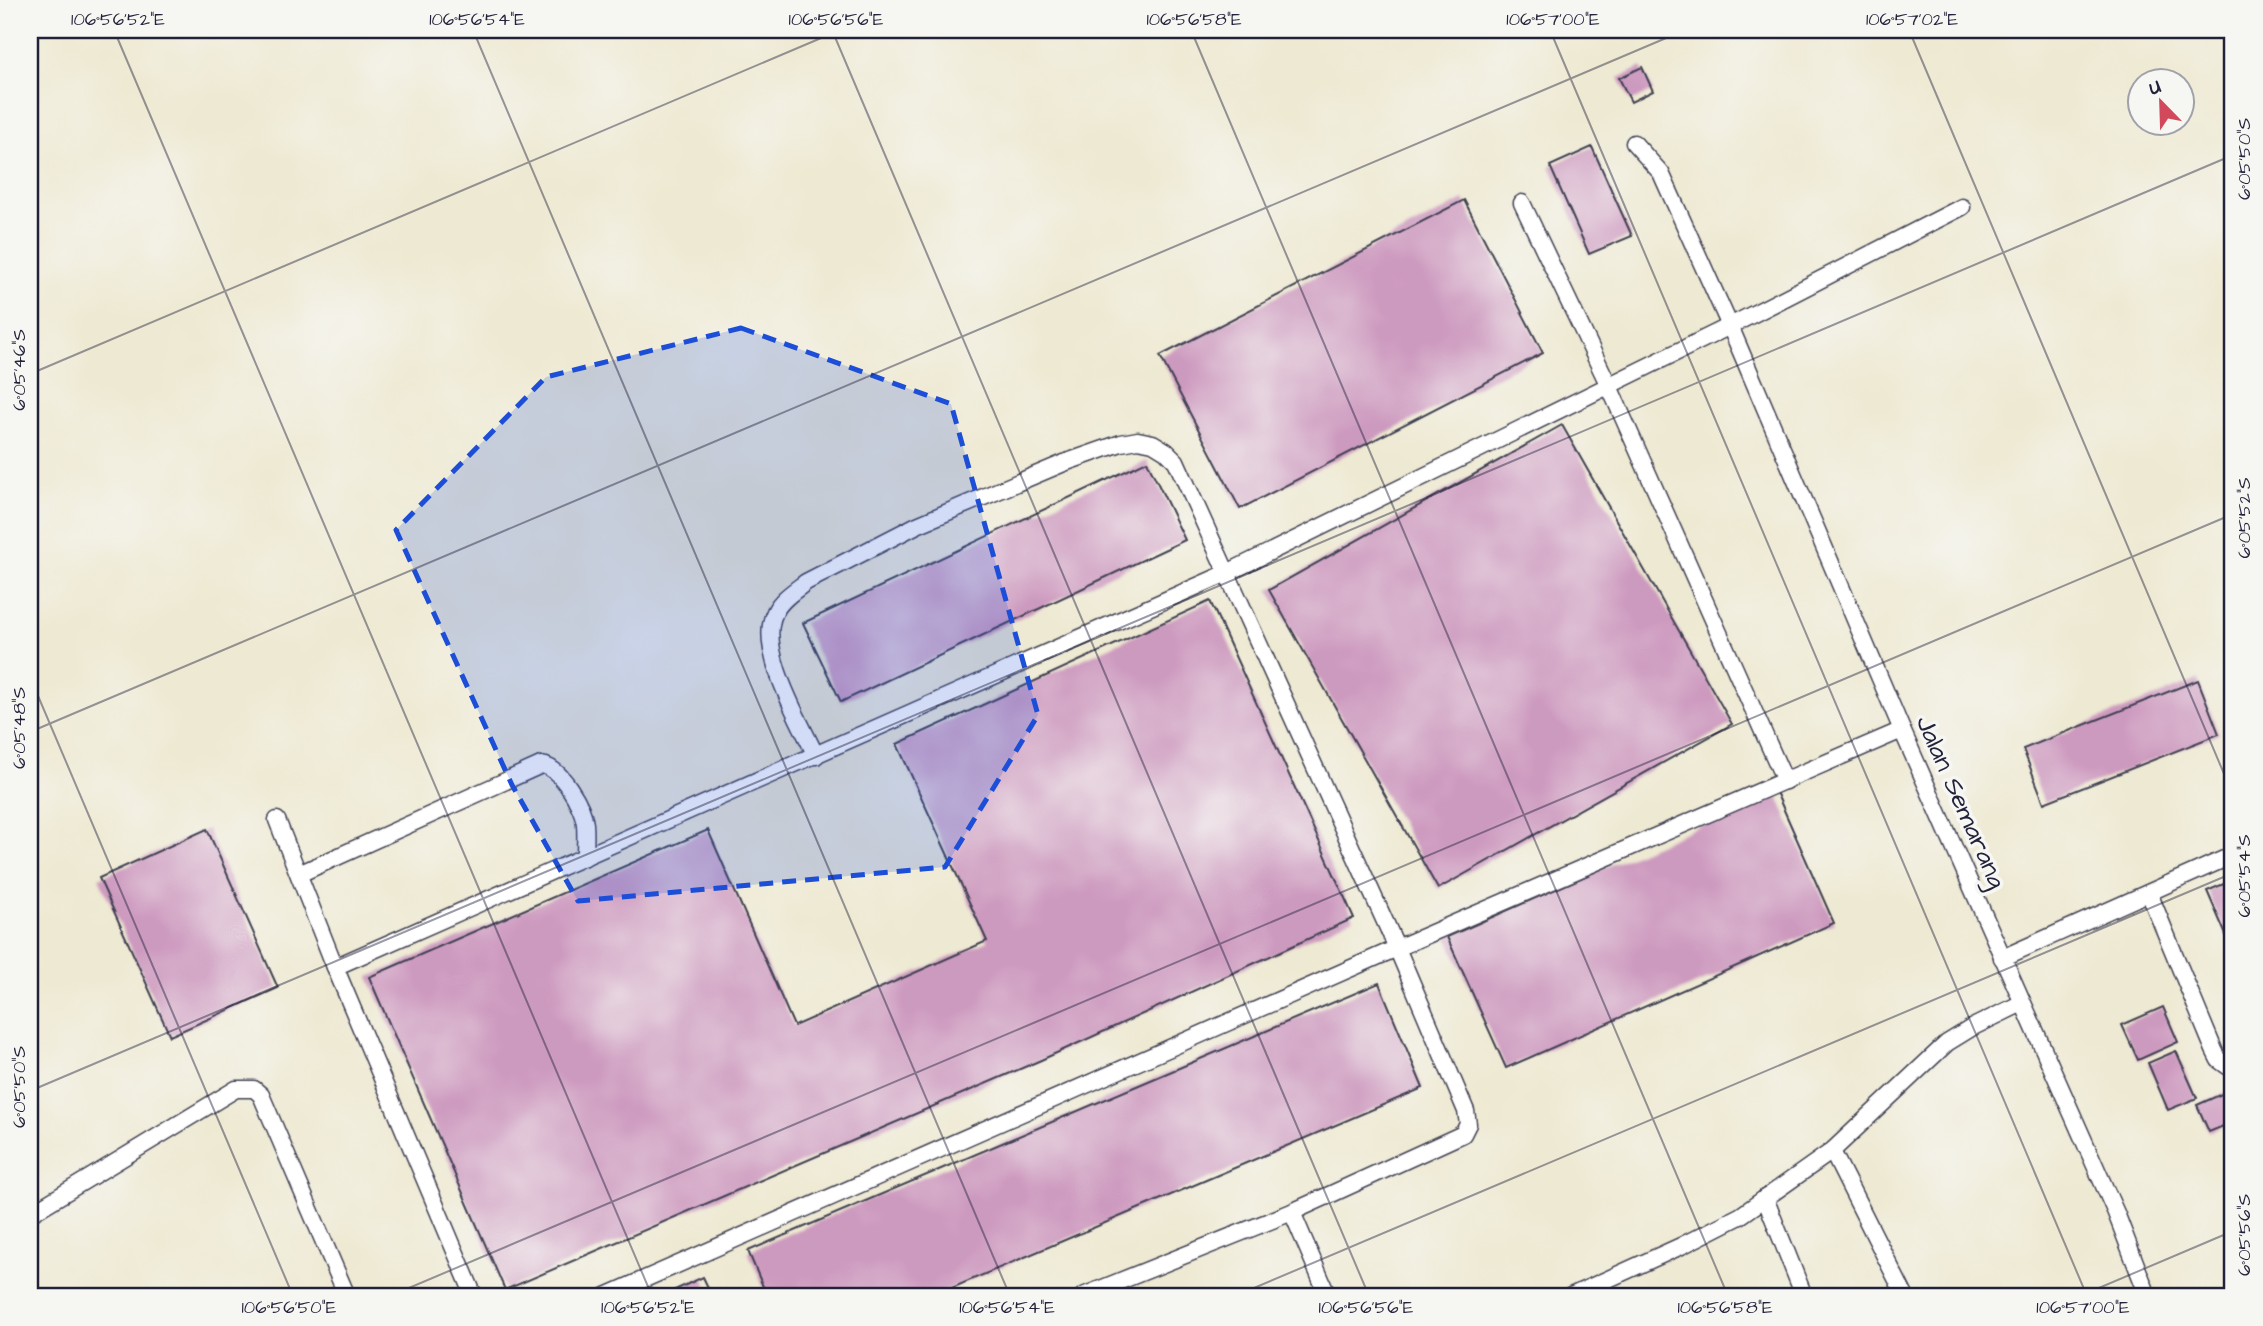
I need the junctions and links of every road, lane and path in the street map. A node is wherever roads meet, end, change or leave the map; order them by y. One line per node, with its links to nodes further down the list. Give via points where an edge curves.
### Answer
1 (1634, 143): 4 (lane, Jalan Semarang, via 1661,173)
2 (1522, 203): 5 (lane)
3 (1962, 206): 4 (lane)
4 (1730, 326): 5 (lane); 7 (lane, Jalan Semarang)
5 (1609, 386): 6 (lane); 9 (lane)
6 (1227, 573): 8 (lane); 8 (lane, via 1176,461 1153,443 1138,440 1064,463 917,525 806,582 775,611 770,629 772,658); 15 (lane)
7 (1902, 730): 9 (lane); 16 (lane, Jalan Semarang)
8 (816, 756): 12 (lane)
9 (1785, 780): 15 (lane)
10 (277, 820): 13 (lane)
11 (2233, 855): 14 (lane)
12 (585, 857): 13 (lane, via 584,818 557,772 541,765); 17 (lane)
13 (299, 874): 17 (lane)
14 (2149, 892): 16 (lane); 19 (lane, via 2214,1050)
15 (1397, 948): 22 (lane, via 1466,1111 1467,1128 1463,1134); 26 (lane)
16 (2002, 958): 18 (lane, Jalan Semarang)
17 (335, 967): 25 (lane)
18 (2022, 1003): 20 (lane, via 1947,1043); 32 (lane, Jalan Semarang)
19 (2233, 1070)
20 (1832, 1151): 21 (lane); 31 (lane)
21 (1765, 1198): 29 (lane, via 1681,1246); 30 (lane)
22 (1292, 1212): 27 (lane); 28 (lane)
23 (30, 1214): 24 (lane, via 236,1089 254,1089 261,1095)
24 (347, 1296)
25 (474, 1296)
26 (606, 1296)
27 (1083, 1296)
28 (1328, 1296)
29 (1571, 1296)
30 (1804, 1296)
31 (1905, 1296)
32 (2148, 1296)

